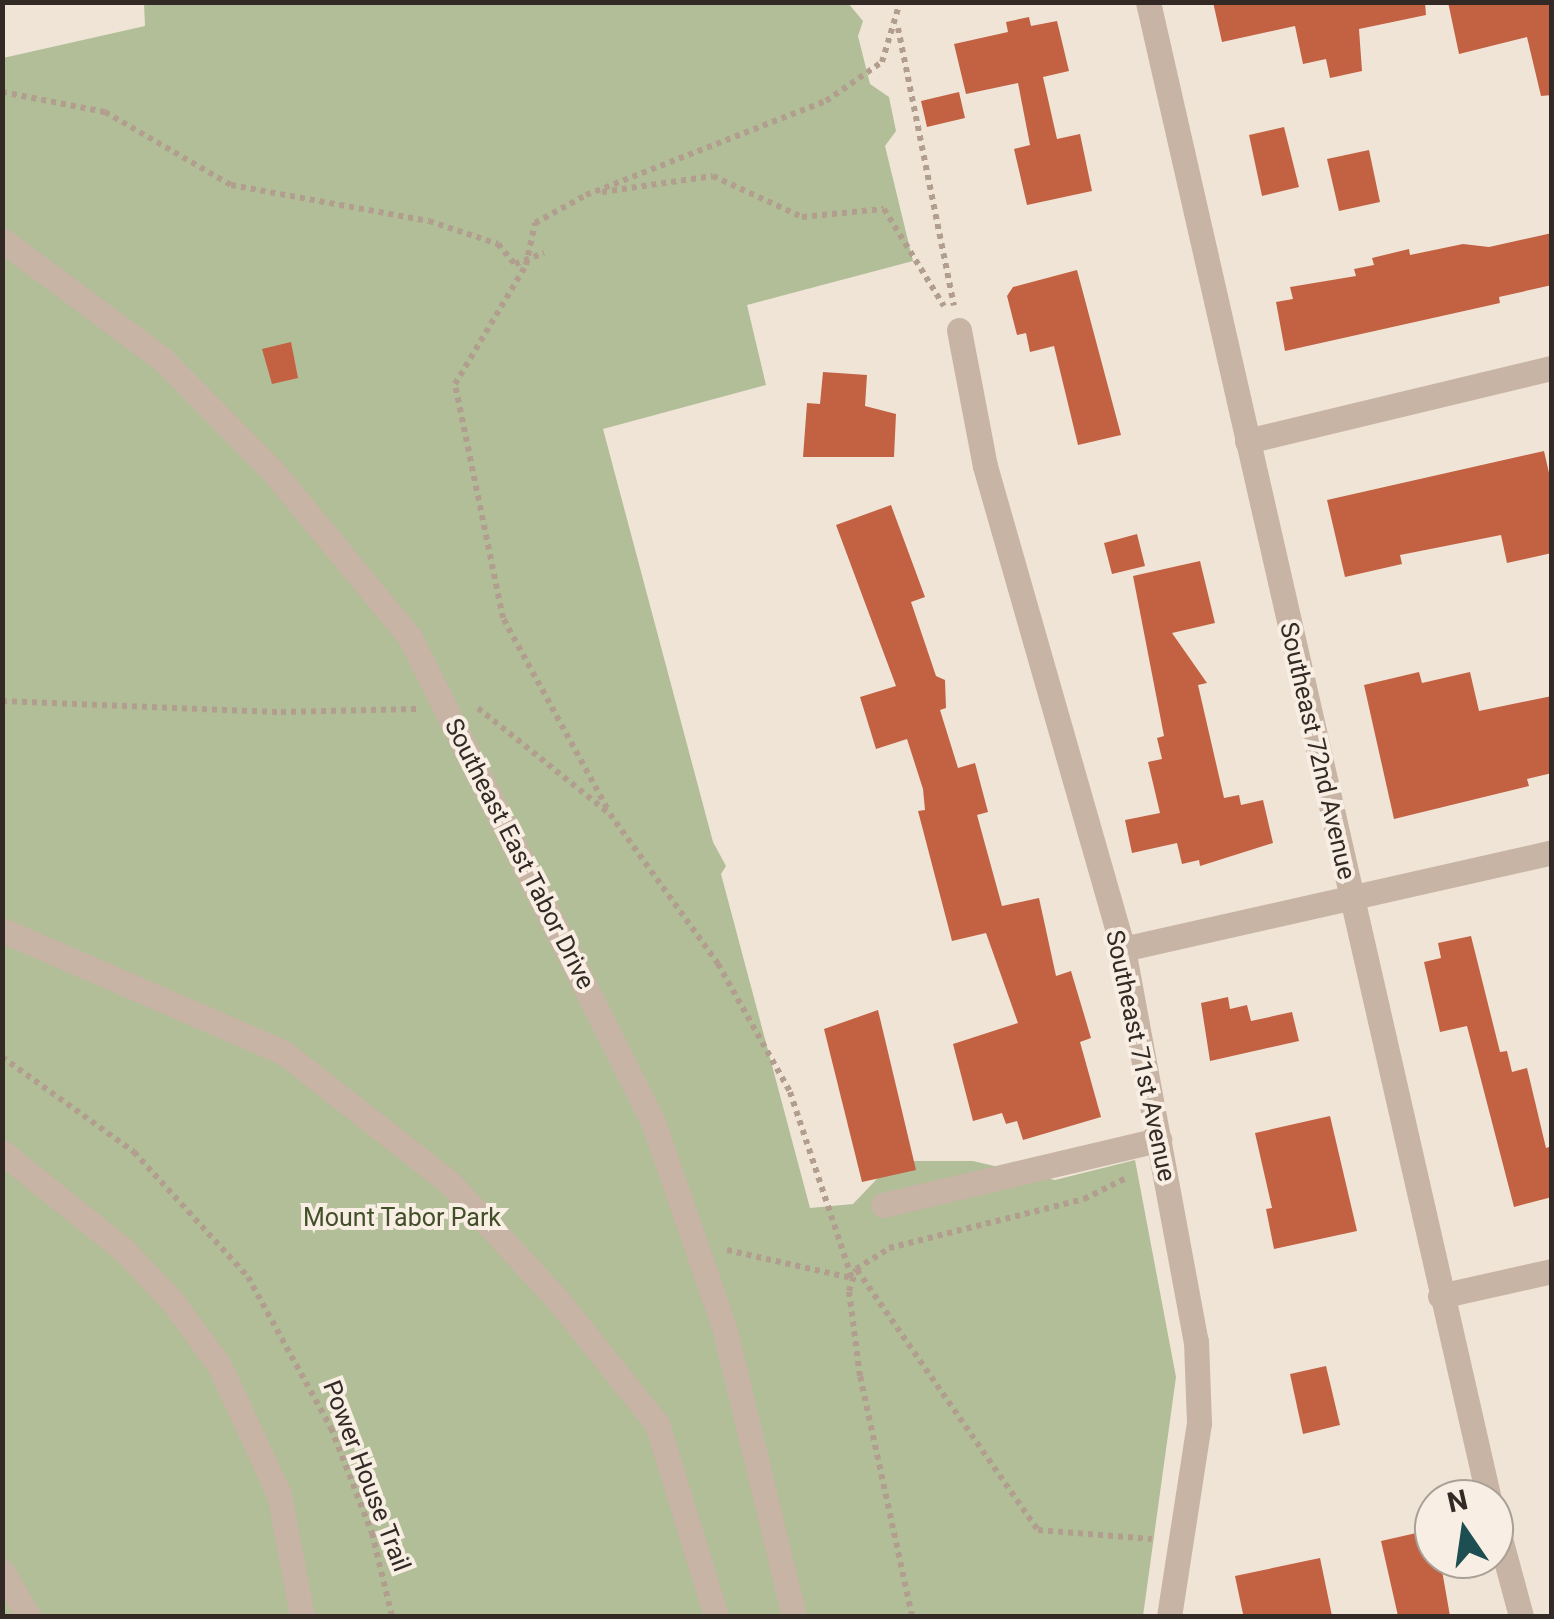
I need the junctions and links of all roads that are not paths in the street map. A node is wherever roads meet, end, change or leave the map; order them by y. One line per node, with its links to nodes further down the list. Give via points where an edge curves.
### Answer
1 (1148, 2): 5 (street, Southeast 72nd Avenue)
2 (2, 240): 21 (street, Southeast East Tabor Drive, via 162,358 272,470 397,617 632,1074 724,1327)
3 (959, 330): 9 (street, Southeast 71st Avenue, via 985,466)
4 (1552, 368): 5 (street)
5 (1247, 441): 7 (street, Southeast 72nd Avenue)
6 (1552, 852): 7 (street)
7 (1351, 898): 9 (street); 14 (street, Southeast 72nd Avenue)
8 (2, 930): 20 (street, via 284,1052 449,1182 558,1300 657,1424)
9 (1123, 949): 10 (street, Southeast 71st Avenue)
10 (1159, 1140): 12 (street); 22 (street, Southeast 71st Avenue, via 1198,1375 1199,1424)
11 (2, 1152): 19 (street, via 125,1251 172,1300 219,1365 279,1494)
12 (883, 1204)
13 (1552, 1271): 14 (street)
14 (1440, 1296): 15 (street, Southeast 72nd Avenue)
15 (1484, 1479)
16 (2, 1571): 18 (street)
17 (1511, 1579): 23 (street)
18 (28, 1616)
19 (302, 1616)
20 (716, 1616)
21 (794, 1616)
22 (1168, 1616)
23 (1521, 1616)

